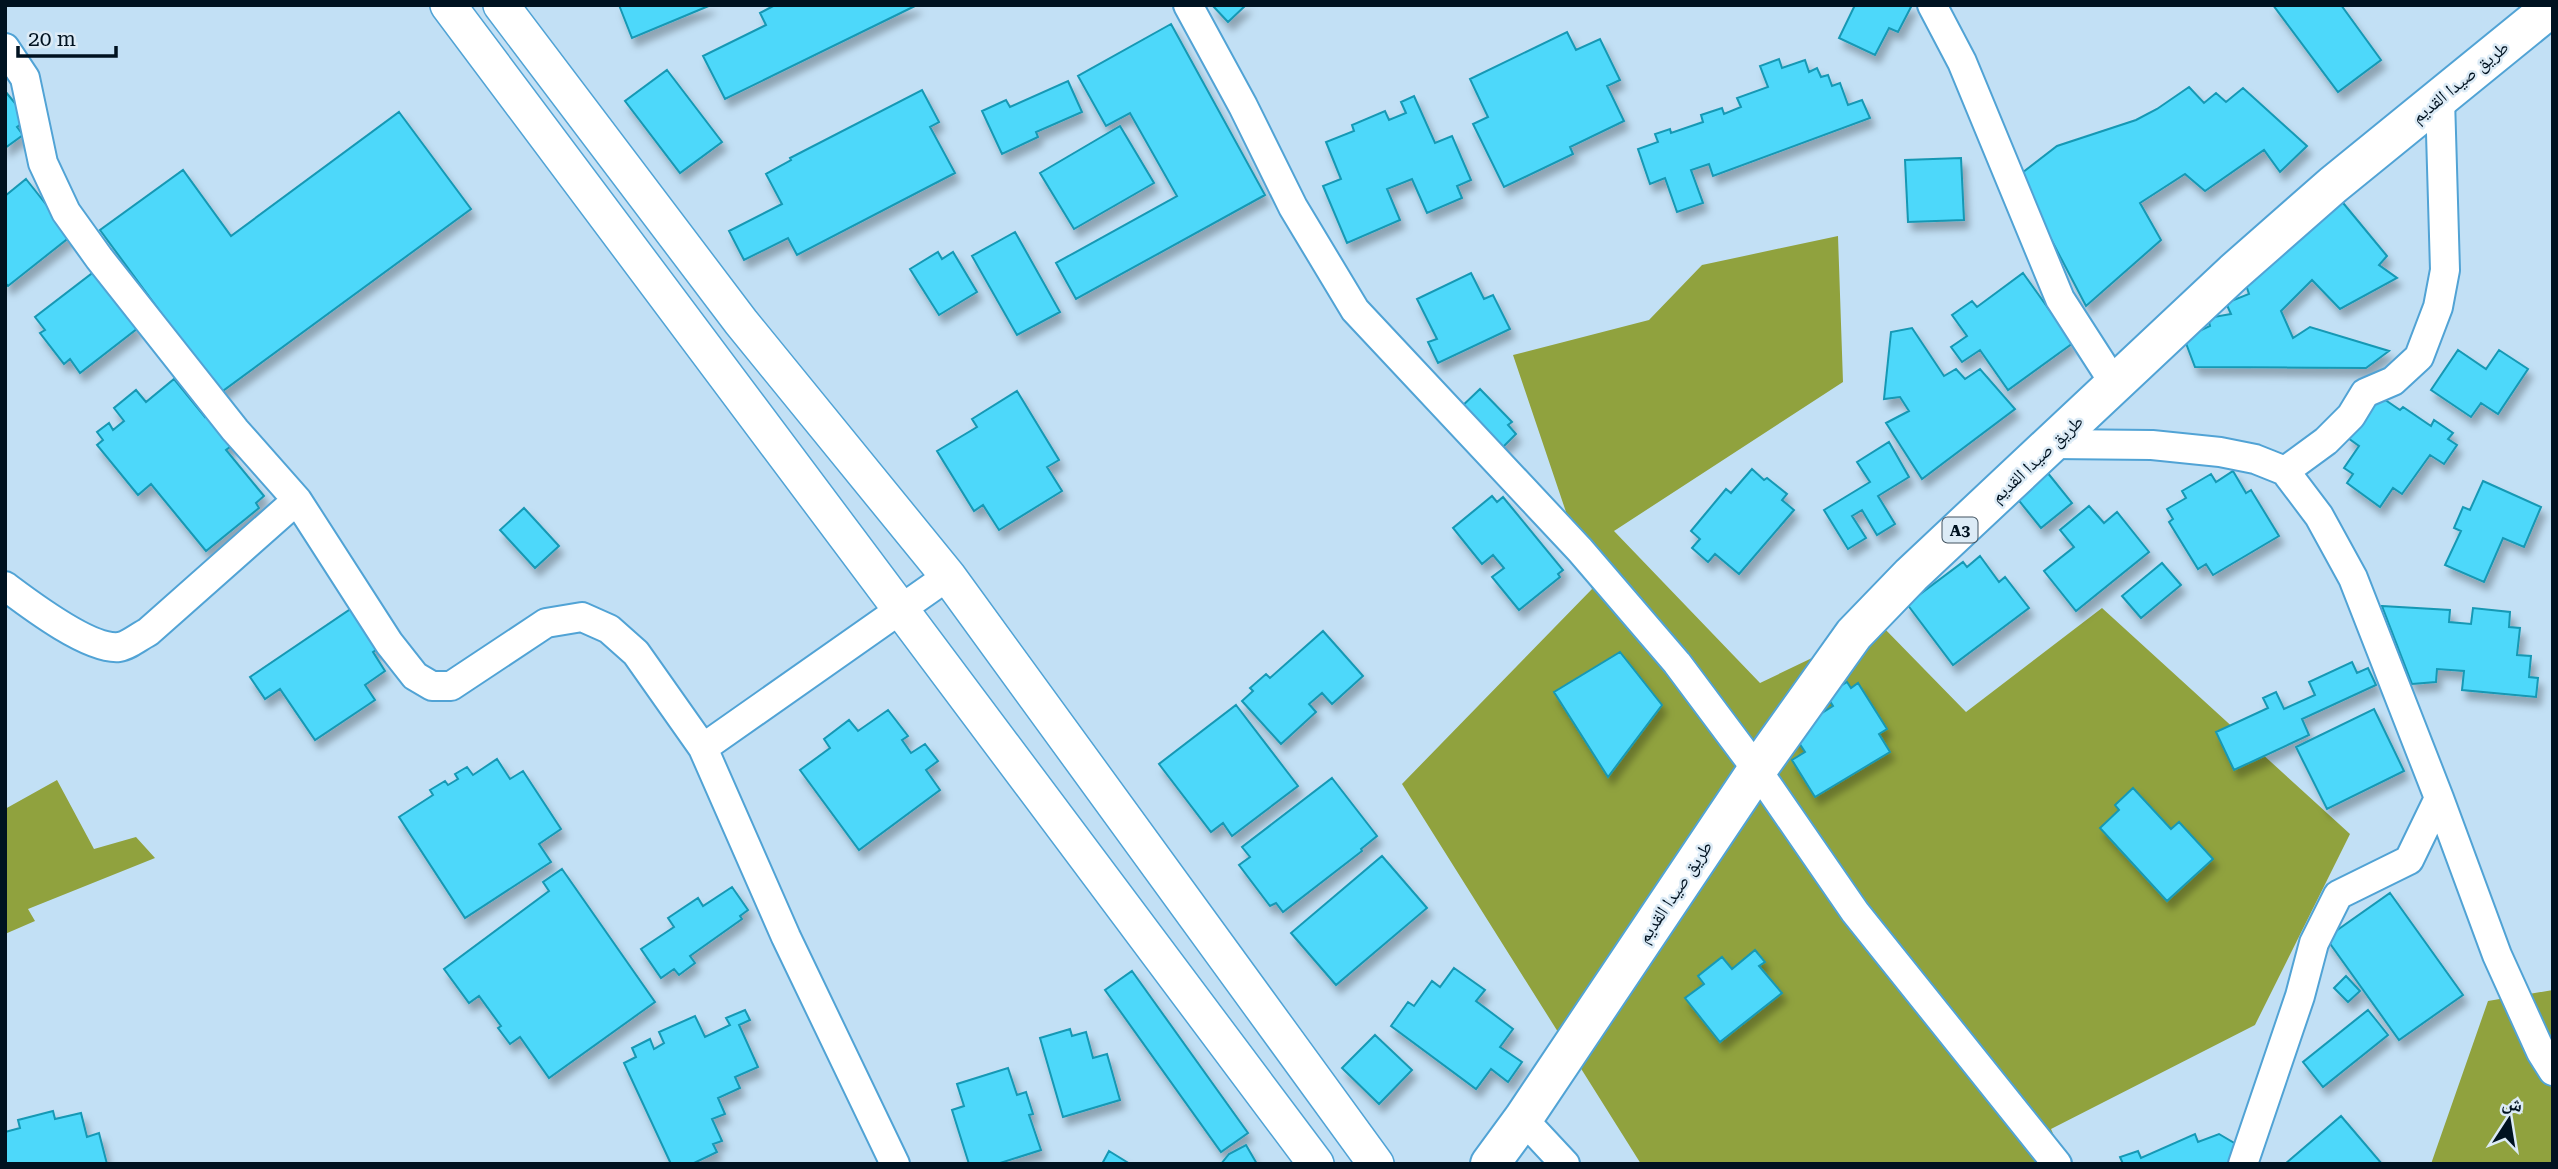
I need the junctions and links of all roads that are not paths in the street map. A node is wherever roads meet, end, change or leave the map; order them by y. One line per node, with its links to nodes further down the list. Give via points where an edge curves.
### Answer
1 (447, 5): 14 (street)
2 (501, 5): 12 (street, via 741,321)
3 (1188, 5): 16 (street, via 1293,207 1355,310 1580,550 1677,663)
4 (1932, 5): 8 (street, via 1962,62 2060,299)
5 (2553, 6): 7 (highway, طريق صيدا القديم / A3)
6 (5, 48): 11 (street, via 25,78 43,163 66,212 235,430)
7 (2440, 99): 8 (highway, طريق صيدا القديم / A3, via 2234,272); 10 (street, via 2445,270 2438,307 2419,358 2393,381 2365,393 2326,442)
8 (2116, 386): 9 (highway, طريق صيدا القديم / A3)
9 (2053, 444): 10 (street, via 2152,445 2220,452); 16 (highway, طريق صيدا القديم / A3, via 1854,634)
10 (2285, 471): 17 (street, via 2319,516 2353,578)
11 (297, 500): 13 (street, via 148,632 120,647 96,642 50,619); 15 (street, via 415,676 432,686 451,686 547,623 582,617 609,629 636,653)
12 (948, 576): 14 (street); 22 (street)
13 (5, 586)
14 (901, 610): 15 (street); 21 (street)
15 (703, 748): 20 (street, via 786,937)
16 (1757, 770): 19 (highway, طريق صيدا القديم / A3); 25 (street, via 1855,912)
17 (2439, 798): 18 (street, via 2497,955); 26 (street, via 2409,860 2338,895 2314,943)
18 (2553, 1071)
19 (1523, 1119): 23 (highway, طريق صيدا القديم / A3); 24 (street)
20 (895, 1164)
21 (1316, 1164)
22 (1376, 1164)
23 (1490, 1164)
24 (1564, 1164)
25 (2056, 1164)
26 (2243, 1164)

